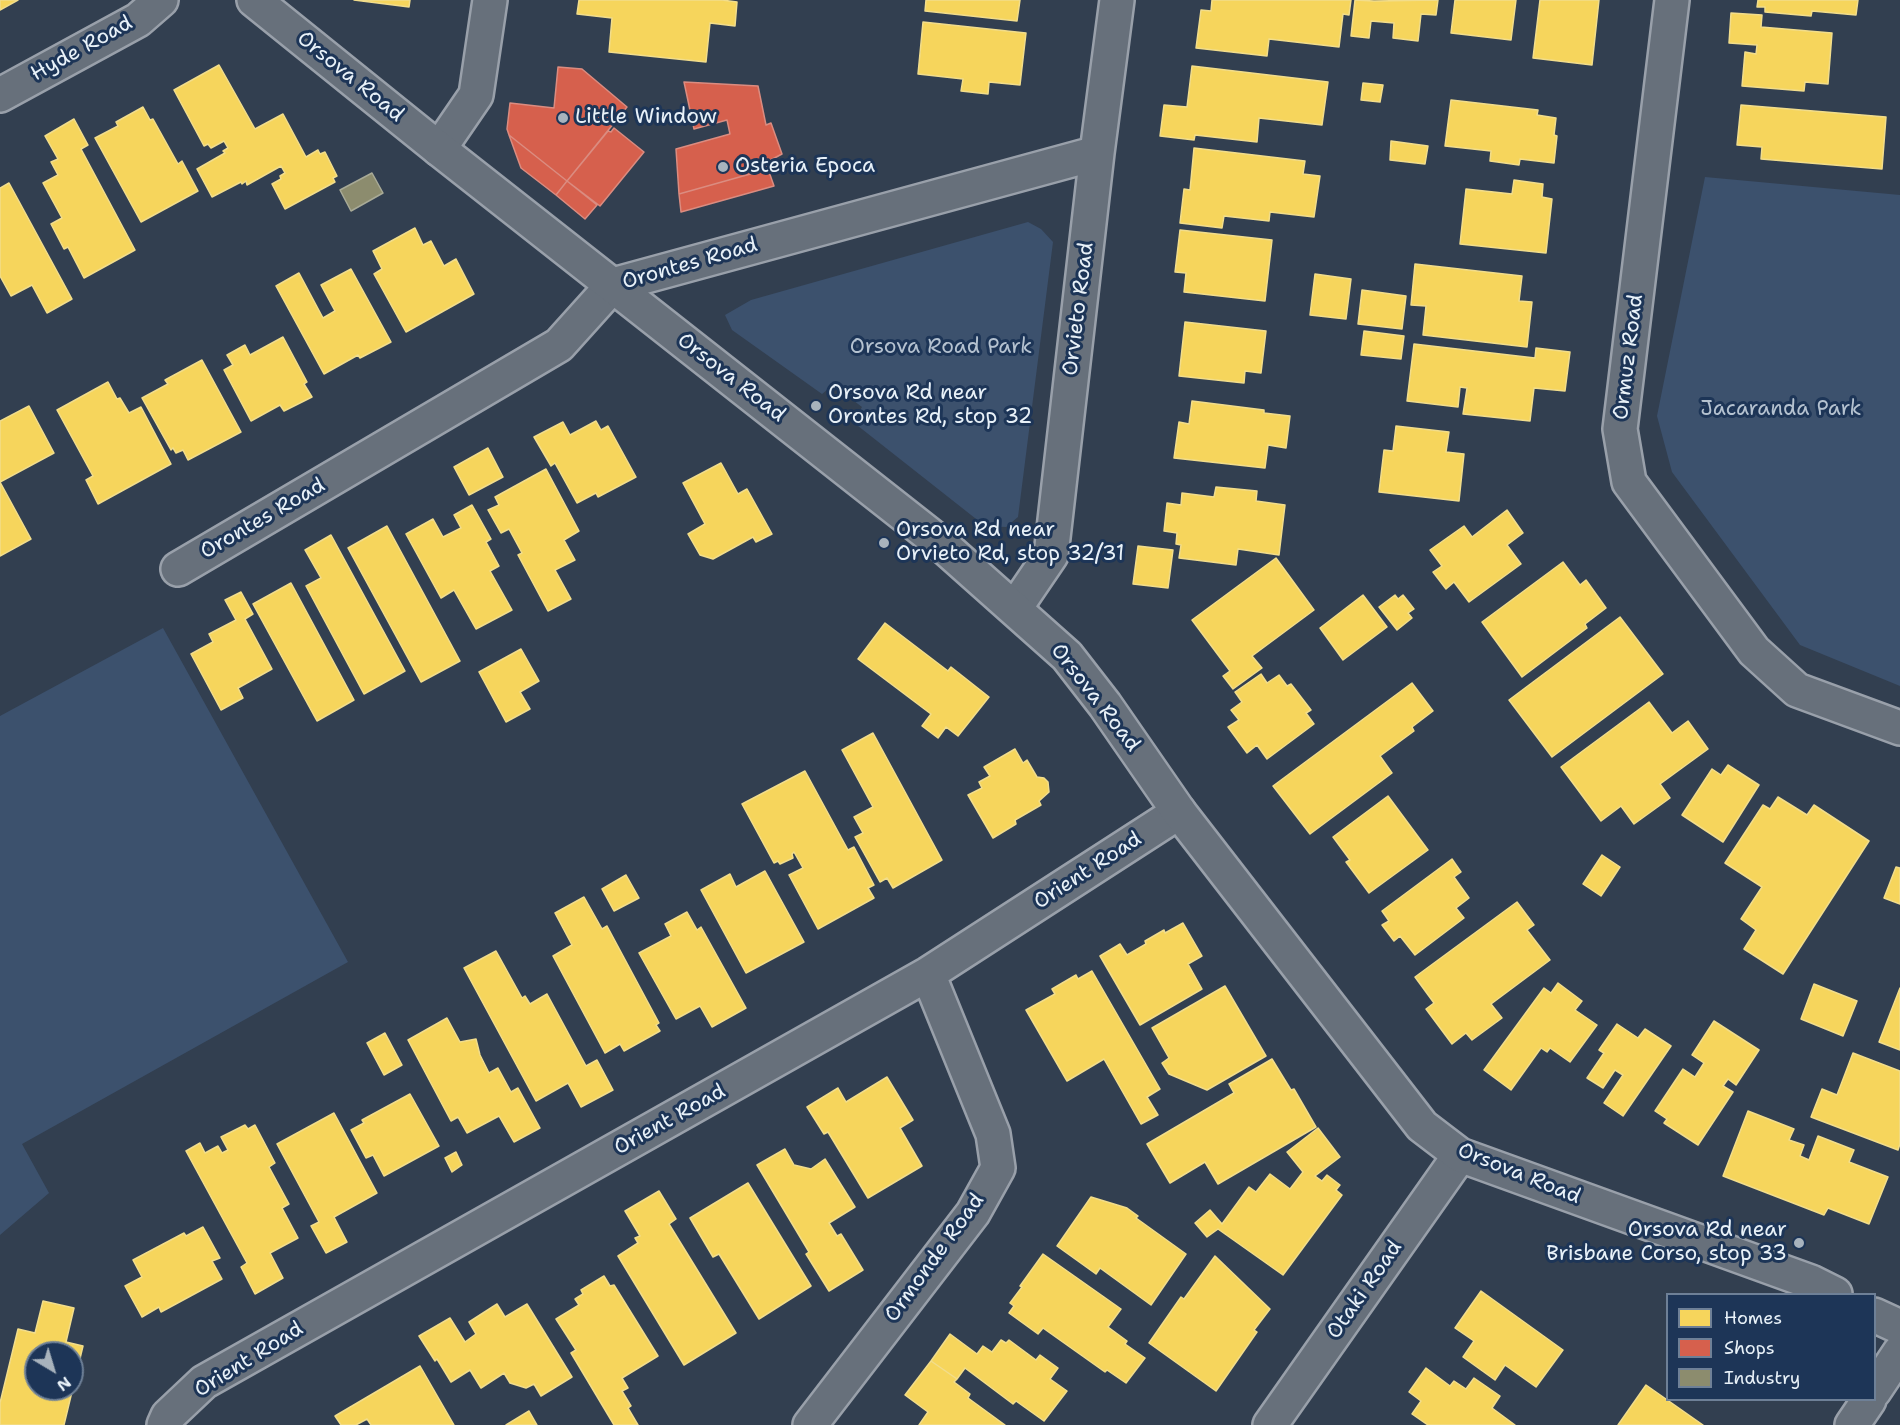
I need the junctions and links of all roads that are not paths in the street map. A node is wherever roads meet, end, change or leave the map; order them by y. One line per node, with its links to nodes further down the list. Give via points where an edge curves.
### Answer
1 (161, 0): 6 (street, Hyde Road, via 138,20)
2 (254, 0): 7 (street, Orsova Road)
3 (489, 0): 7 (street, via 476,95)
4 (1117, 0): 8 (street, Orvieto Road)
5 (1672, 0): 12 (street, Ormuz Road, via 1620,429 1629,482 1754,651 1797,690)
6 (0, 94)
7 (439, 149): 9 (street, Orsova Road)
8 (1097, 153): 9 (street, Orontes Road); 11 (street, Orvieto Road, via 1050,555)
9 (613, 285): 10 (street, Orontes Road, via 559,345); 11 (street, Orsova Road, via 940,543)
10 (178, 569)
11 (1015, 608): 13 (street, Orsova Road, via 1067,656)
12 (1900, 728)
13 (1179, 812): 14 (street, Orient Road); 15 (street, Orsova Road, via 1422,1126)
14 (928, 974): 22 (street, Orient Road, via 204,1382 168,1416); 23 (street, Ormonde Road, via 993,1134 998,1168 973,1213)
15 (1460, 1155): 16 (street, Orsova Road); 24 (street, Otaki Road)
16 (1833, 1293)
17 (1876, 1315): 18 (street)
18 (1900, 1327)
19 (1900, 1352): 20 (street)
20 (1876, 1389)
21 (1868, 1401): 25 (street)
22 (164, 1425)
23 (810, 1425)
24 (1270, 1425)
25 (1852, 1425)

